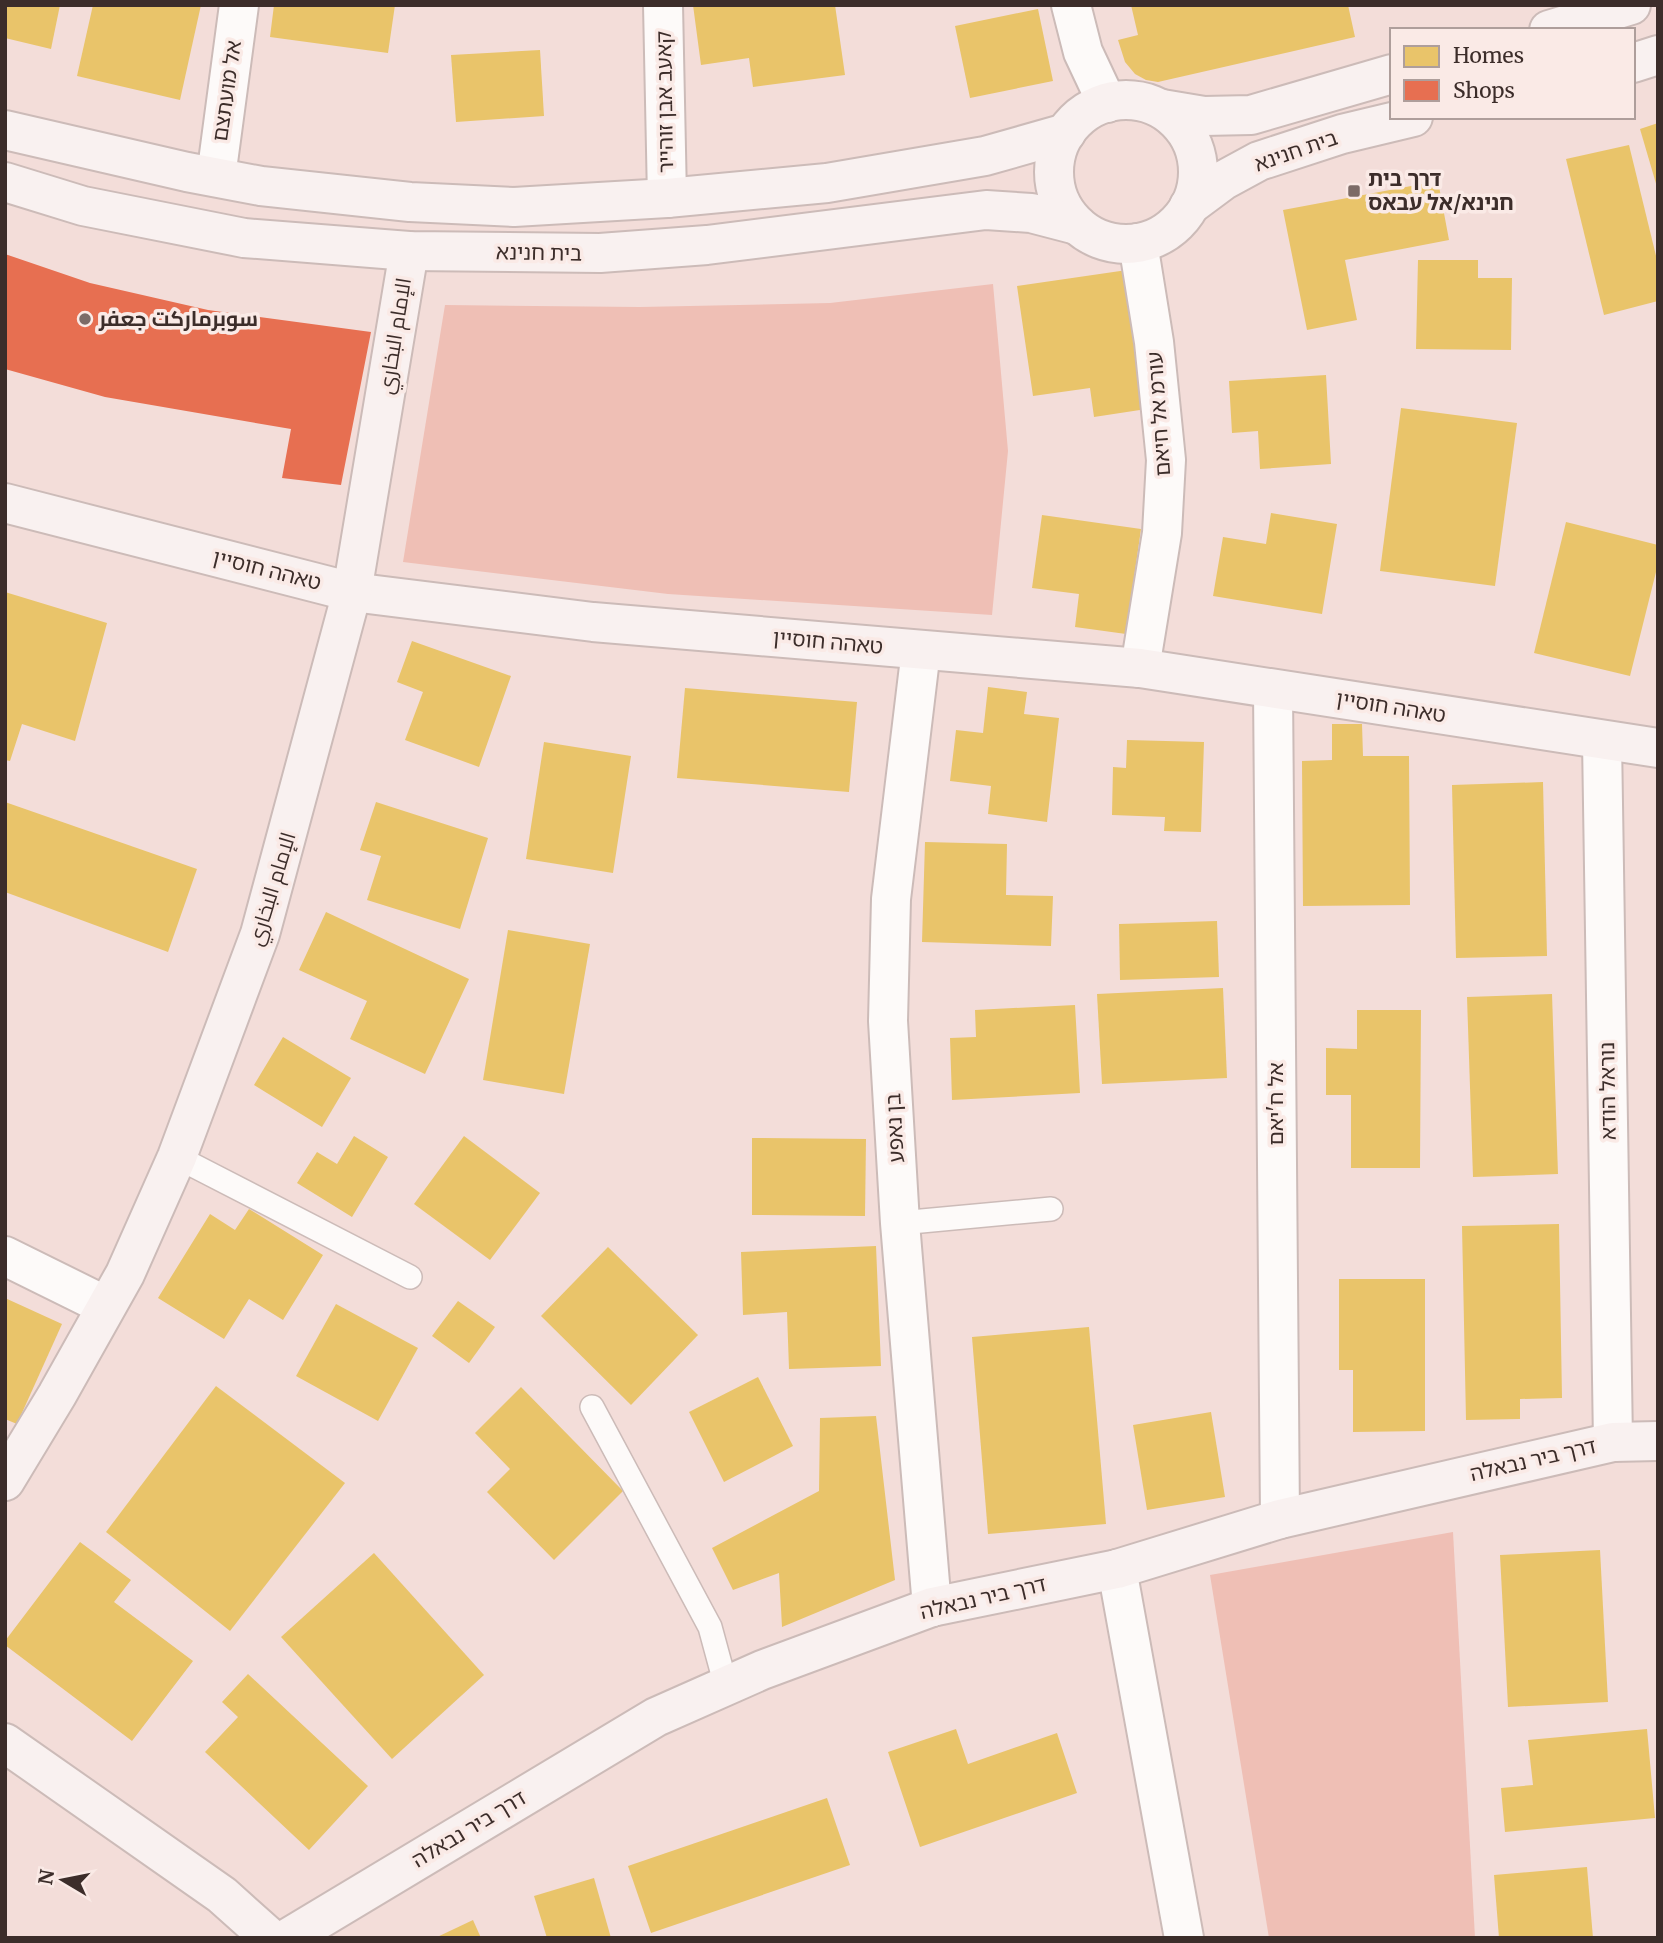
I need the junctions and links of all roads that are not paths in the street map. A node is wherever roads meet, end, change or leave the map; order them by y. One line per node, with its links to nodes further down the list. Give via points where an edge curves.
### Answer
1 (239, 5): 14 (street, אל מועתצם)
2 (663, 5): 16 (street, קאעב אבן זוהייר)
3 (1071, 5): 9 (street, via 1083,52)
4 (1631, 5): 5 (street)
5 (1556, 28)
6 (1658, 55): 7 (street)
7 (1635, 62)
8 (1390, 75): 10 (street, via 1251,115 1204,116)
9 (1107, 103): 10 (street, via 1144,102); 13 (street, via 1076,120)
10 (1162, 109): 17 (street, via 1188,135 1195,152 1196,189)
11 (1404, 119): 17 (street, בית חנינא, via 1259,161)
12 (5, 130): 14 (street)
13 (1066, 133): 16 (street, via 985,156 827,183); 18 (street, via 1058,147 1054,178 1063,208)
14 (216, 177): 16 (street, via 410,202 514,207)
15 (5, 182): 20 (street, בית חנינא, via 83,206 244,238)
16 (667, 198)
17 (1189, 206): 19 (street, via 1159,236)
18 (1077, 225): 19 (street, via 1106,241); 20 (street, בית חנינא, via 1031,213 986,211 707,245 600,253)
19 (1138, 243): 24 (street, עורמ אל חיאם, via 1166,460 1162,533)
20 (409, 251): 22 (street, الإمام البخاري)
21 (5, 503): 22 (street, טאהה חוסיין)
22 (352, 592): 23 (street, טאהה חוסיין, via 593,622); 28 (street, الإمام البخاري, via 260,934)
23 (920, 650): 24 (street, טאהה חוסיין); 30 (street, בן נאפע, via 891,899 888,1021)
24 (1140, 668): 25 (street, טאהה חוסיין)
25 (1273, 689): 26 (street, טאהה חוסיין); 38 (street, אל ח'יאם)
26 (1602, 740): 27 (street, טאהה חוסיין); 36 (street, נוראל הודא)
27 (1658, 748)
28 (177, 1157): 32 (lane); 33 (street, الإمام البخاري)
29 (1051, 1209): 30 (lane)
30 (900, 1223): 40 (street, בן נאפע)
31 (5, 1256): 33 (street)
32 (410, 1277)
33 (107, 1306): 37 (street, الإمام البخاري)
34 (592, 1407): 41 (lane, via 710,1627)
35 (1658, 1441): 36 (street, דרך ביר נבאלה)
36 (1613, 1442): 38 (street, דרך ביר נבאלה)
37 (5, 1481)
38 (1280, 1518): 39 (street, דרך ביר נבאלה)
39 (1117, 1569): 40 (street, דרך ביר נבאלה); 45 (street)
40 (932, 1607): 41 (street, דרך ביר נבאלה)
41 (726, 1686): 44 (street, דרך ביר נבאלה, via 656,1717)
42 (5, 1743): 43 (street, via 222,1895)
43 (270, 1938)
44 (288, 1938)
45 (1184, 1938)

